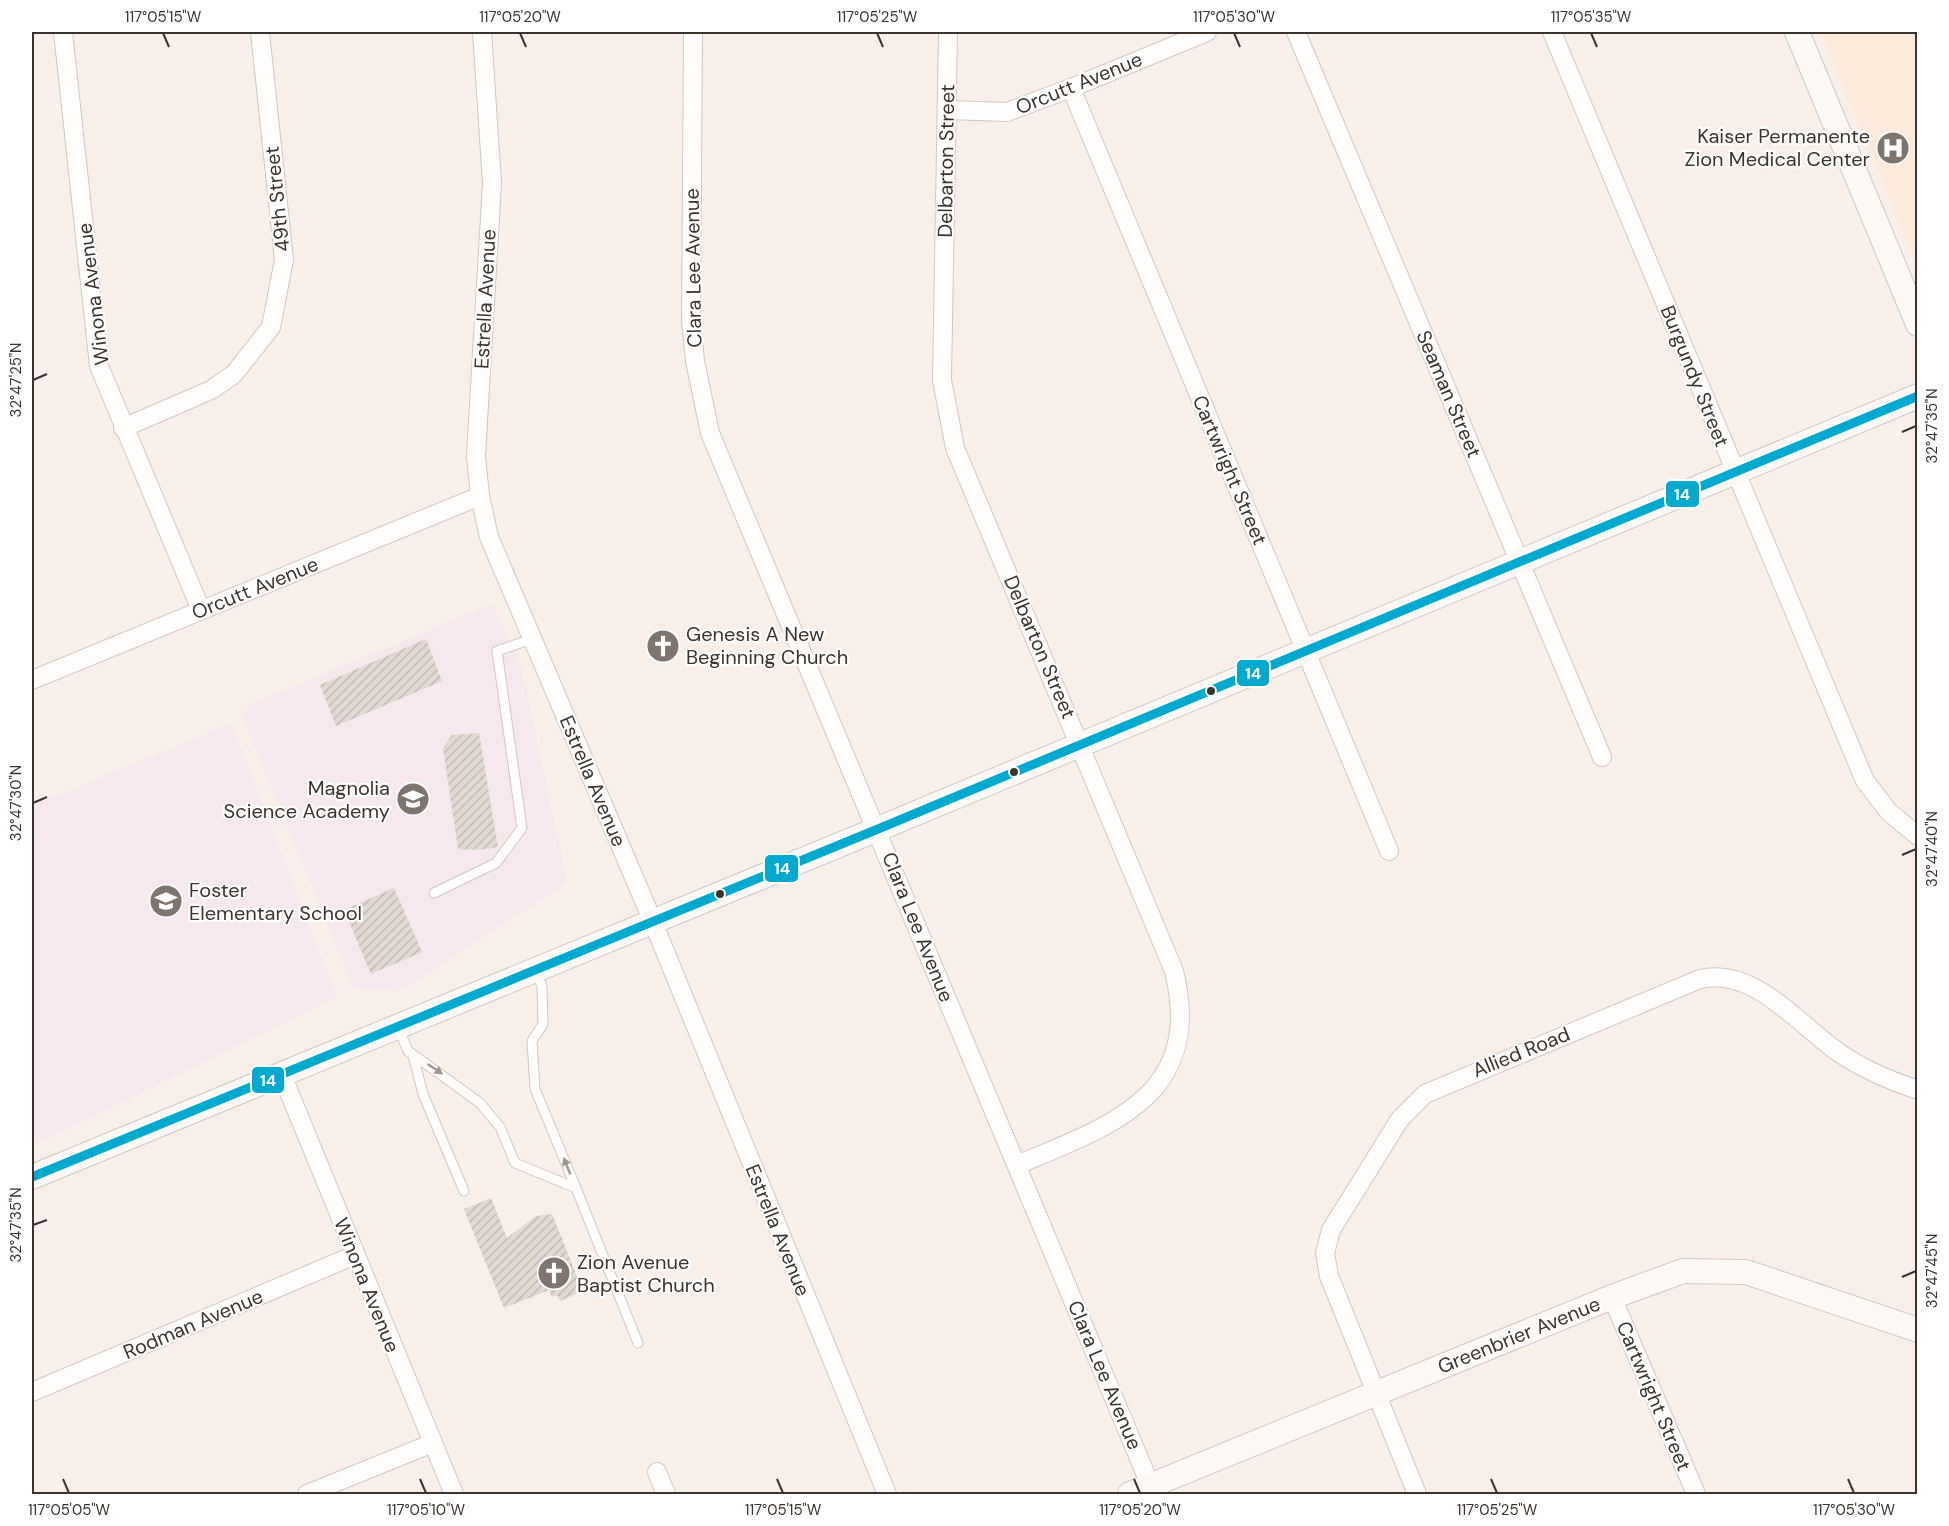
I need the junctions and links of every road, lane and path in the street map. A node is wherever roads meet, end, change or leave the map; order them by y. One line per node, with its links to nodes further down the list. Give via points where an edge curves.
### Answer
1 (63, 32): 14 (street, Winona Avenue, via 99,366)
2 (260, 32): 14 (street, 49th Street, via 284,260 271,327 226,380)
3 (482, 32): 16 (street, Estrella Avenue, via 492,183 476,456)
4 (693, 32): 24 (street, Clara Lee Avenue, via 691,320 710,433)
5 (948, 32): 11 (street, Delbarton Street)
6 (1207, 32): 10 (street, Orcutt Avenue)
7 (1296, 32): 17 (street, Seaman Street)
8 (1552, 32): 15 (street, Burgundy Street)
9 (1797, 32): 12 (main road)
10 (1071, 88): 11 (street, Orcutt Avenue, via 1007,112); 20 (street, Cartwright Street)
11 (947, 110): 22 (street, Delbarton Street, via 942,380 955,448)
12 (1917, 324)
13 (1917, 396): 15 (main road)
14 (123, 428): 18 (street, Winona Avenue)
15 (1735, 473): 17 (main road); 25 (street, Burgundy Street, via 1865,781 1889,812)
16 (480, 496): 18 (street, Orcutt Avenue); 19 (street, Estrella Avenue, via 489,537)
17 (1520, 562): 20 (main road); 23 (street, Seaman Street)
18 (201, 610): 21 (street, Orcutt Avenue)
19 (532, 639): 27 (lane, via 497,651 522,828 496,863); 28 (street, Estrella Avenue)
20 (1306, 651): 22 (main road); 26 (street, Cartwright Street)
21 (32, 680)
22 (1081, 744): 24 (main road); 34 (street, Delbarton Street, via 1174,971 1180,1005 1177,1039 1156,1085 1134,1109 1106,1127)
23 (1602, 757)
24 (878, 829): 28 (main road); 34 (street, Clara Lee Avenue)
25 (1917, 836)
26 (1389, 851)
27 (434, 892)
28 (652, 922): 29 (main road); 50 (street, Estrella Avenue)
29 (536, 970): 30 (main road); 36 (lane, one-way to 29, via 535,1089 532,1041 543,1024 543,987)
30 (398, 1027): 31 (lane); 32 (main road)
31 (413, 1055): 36 (lane, one-way to 36, via 480,1103 500,1127 515,1163); 37 (lane, via 423,1094)
32 (282, 1075): 35 (main road); 38 (street, Winona Avenue)
33 (1917, 1090): 43 (street, Allied Road, via 1840,1053 1749,984 1720,976 1700,979 1437,1087 1415,1102 1400,1119 1330,1230 1327,1241 1329,1276)
34 (1017, 1166): 46 (street, Clara Lee Avenue)
35 (32, 1177)
36 (576, 1188): 41 (lane)
37 (464, 1191)
38 (355, 1255): 42 (street, Rodman Avenue); 44 (street, Winona Avenue)
39 (1612, 1297): 40 (main road, Greenbrier Avenue, via 1683,1271 1746,1272); 43 (main road, Greenbrier Avenue); 52 (street, Cartwright Street)
40 (1917, 1330)
41 (639, 1343)
42 (32, 1392)
43 (1376, 1394): 46 (main road, Greenbrier Avenue); 51 (street, Allied Road)
44 (433, 1443): 47 (street); 48 (street, Winona Avenue)
45 (657, 1472): 49 (street)
46 (1145, 1492)
47 (307, 1494)
48 (454, 1494)
49 (666, 1494)
50 (887, 1494)
51 (1417, 1494)
52 (1696, 1494)

